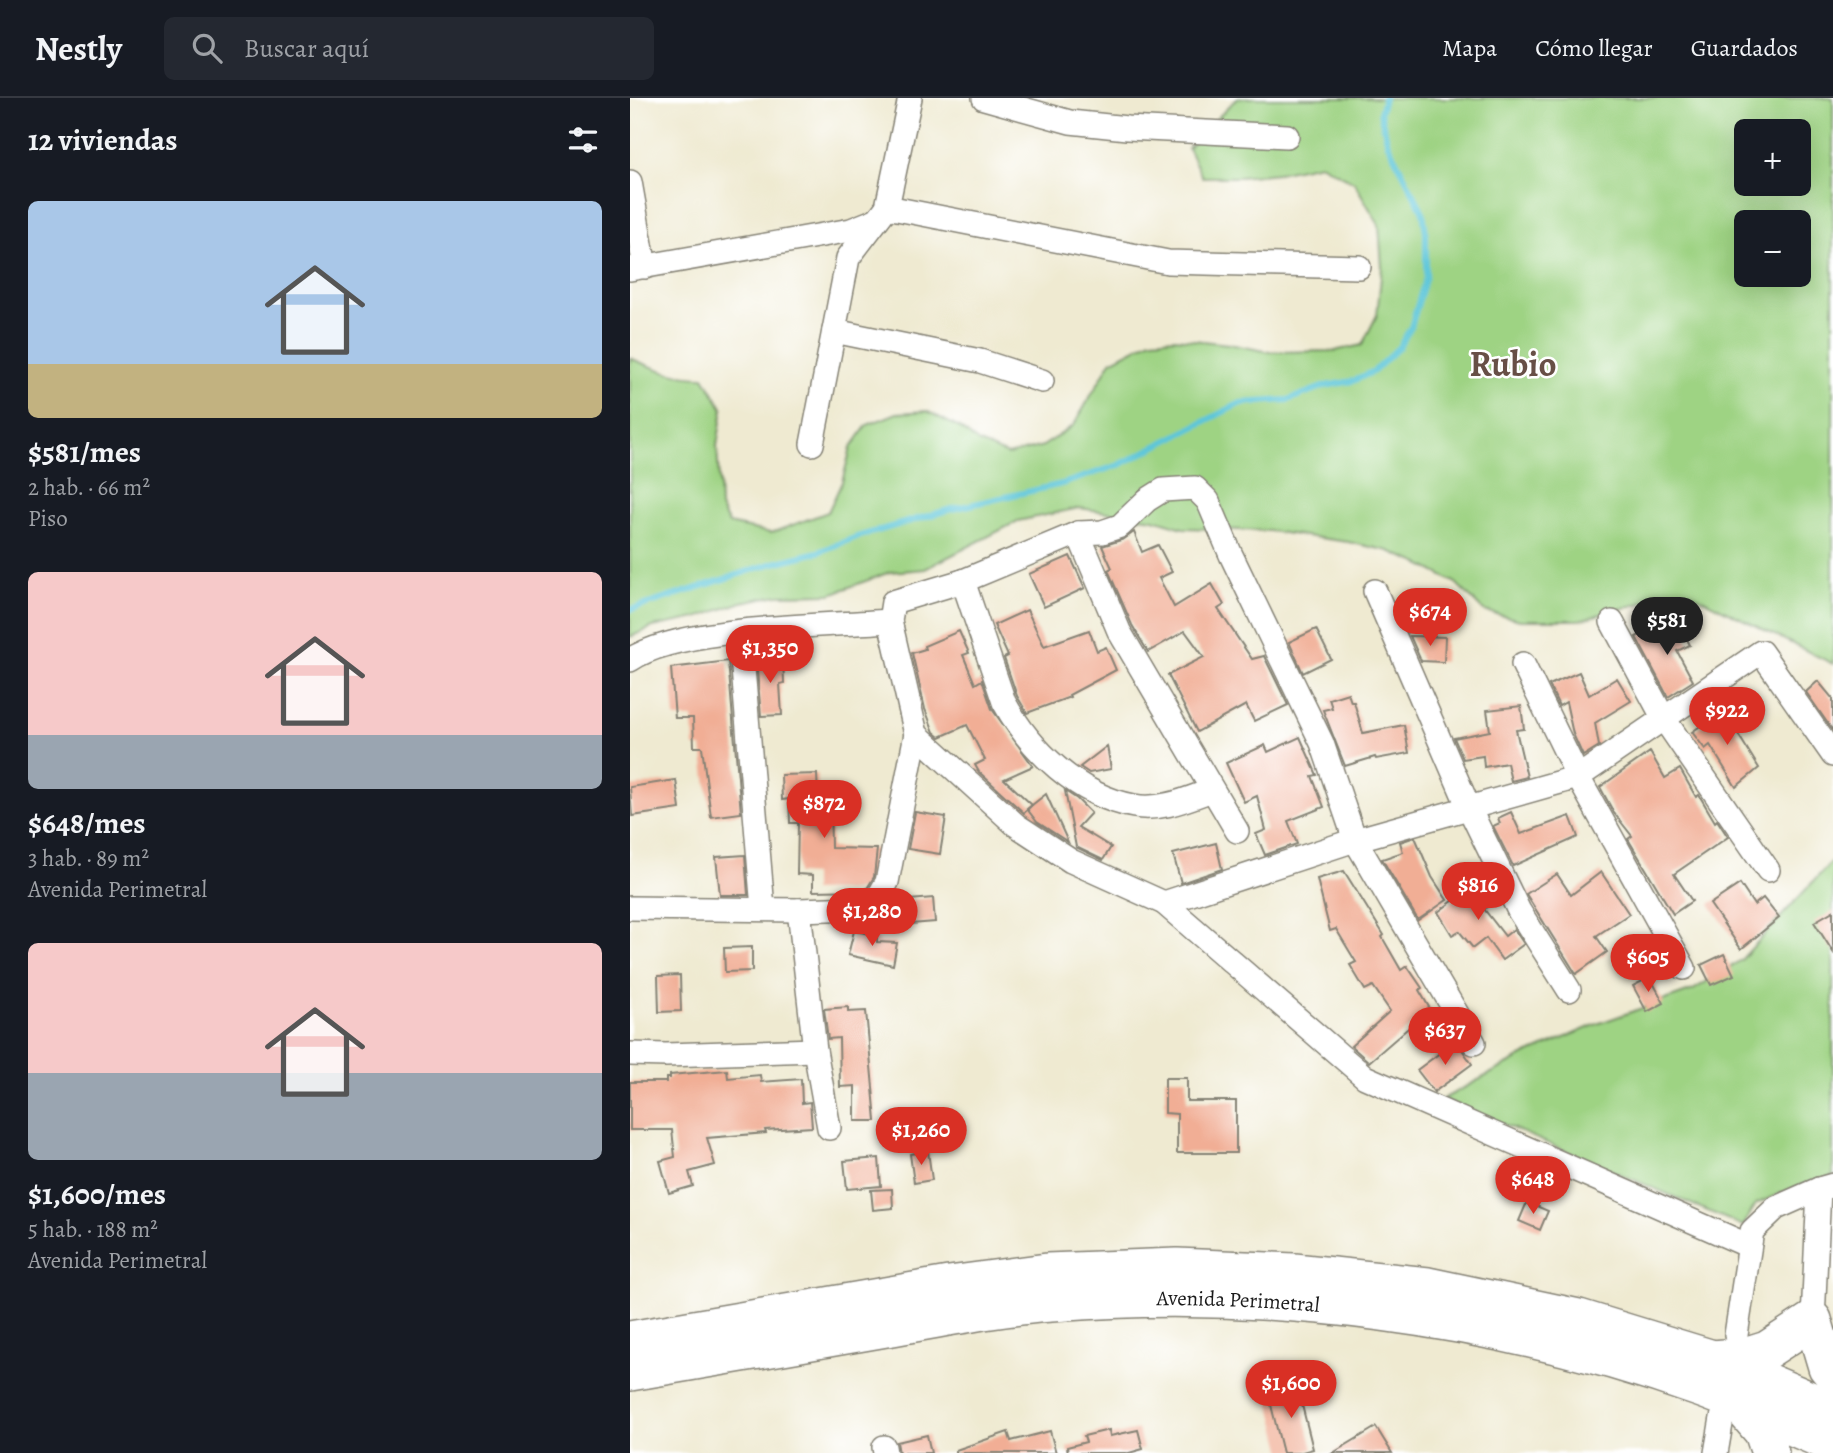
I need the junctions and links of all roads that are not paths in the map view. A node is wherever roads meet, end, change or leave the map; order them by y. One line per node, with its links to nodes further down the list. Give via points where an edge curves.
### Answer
1 (910, 98): 5 (street)
2 (984, 98): 3 (street, via 1070,122)
3 (1287, 136)
4 (630, 182): 7 (street)
5 (881, 213): 6 (street, via 1168,262); 7 (street, via 851,230); 8 (street, via 848,258)
6 (1359, 267)
7 (638, 268)
8 (834, 331): 9 (street, via 980,361); 10 (street)
9 (1042, 381)
10 (812, 444)
11 (1078, 533): 12 (street); 23 (street, via 1119,631); 26 (street, via 1120,526 1163,490 1195,488 1208,501 1322,743)
12 (963, 581): 14 (street, via 893,602); 23 (street, via 1008,710 1041,753 1072,779 1135,807 1171,805)
13 (1375, 591): 24 (street)
14 (890, 621): 16 (street); 20 (street)
15 (1612, 622): 19 (street)
16 (740, 632): 17 (street, via 684,640); 30 (street)
17 (630, 660)
18 (1523, 664): 22 (street)
19 (1664, 719): 21 (street, via 1762,652); 22 (street); 27 (street)
20 (916, 734): 28 (street, via 1016,825 1071,861); 31 (street, via 882,893 867,906)
21 (1833, 755)
22 (1578, 777): 24 (street); 32 (street)
23 (1212, 790): 25 (street)
24 (1469, 808): 26 (street); 33 (street, via 1519,911)
25 (1237, 831)
26 (1355, 840): 28 (street); 34 (street)
27 (1769, 870)
28 (1164, 903): 39 (street, via 1365,1077)
29 (630, 908): 30 (street)
30 (763, 909): 31 (street)
31 (799, 910): 35 (street)
32 (1684, 968)
33 (1569, 990)
34 (1475, 1043)
35 (815, 1050): 36 (street); 37 (street)
36 (630, 1054)
37 (829, 1128)
38 (1826, 1187): 39 (street, via 1776,1208 1752,1231); 40 (street)
39 (1749, 1246): 42 (street)
40 (1813, 1320): 42 (main road, via 1767,1350 1748,1356); 44 (main road)
41 (630, 1340): 42 (main road, Avenida Perimetral, via 1046,1272 1177,1267 1294,1272 1428,1286)
42 (1724, 1347): 45 (main road, Avenida Perimetral)
43 (630, 1372): 46 (main road, Avenida Perimetral, via 1049,1303 1177,1299 1292,1303 1422,1317 1571,1349 1702,1389)
44 (1833, 1374)
45 (1833, 1410)
46 (1731, 1411): 47 (main road, Avenida Perimetral); 48 (street); 49 (main road, via 1763,1432)
47 (1833, 1444)
48 (1716, 1453)
49 (1770, 1453)

